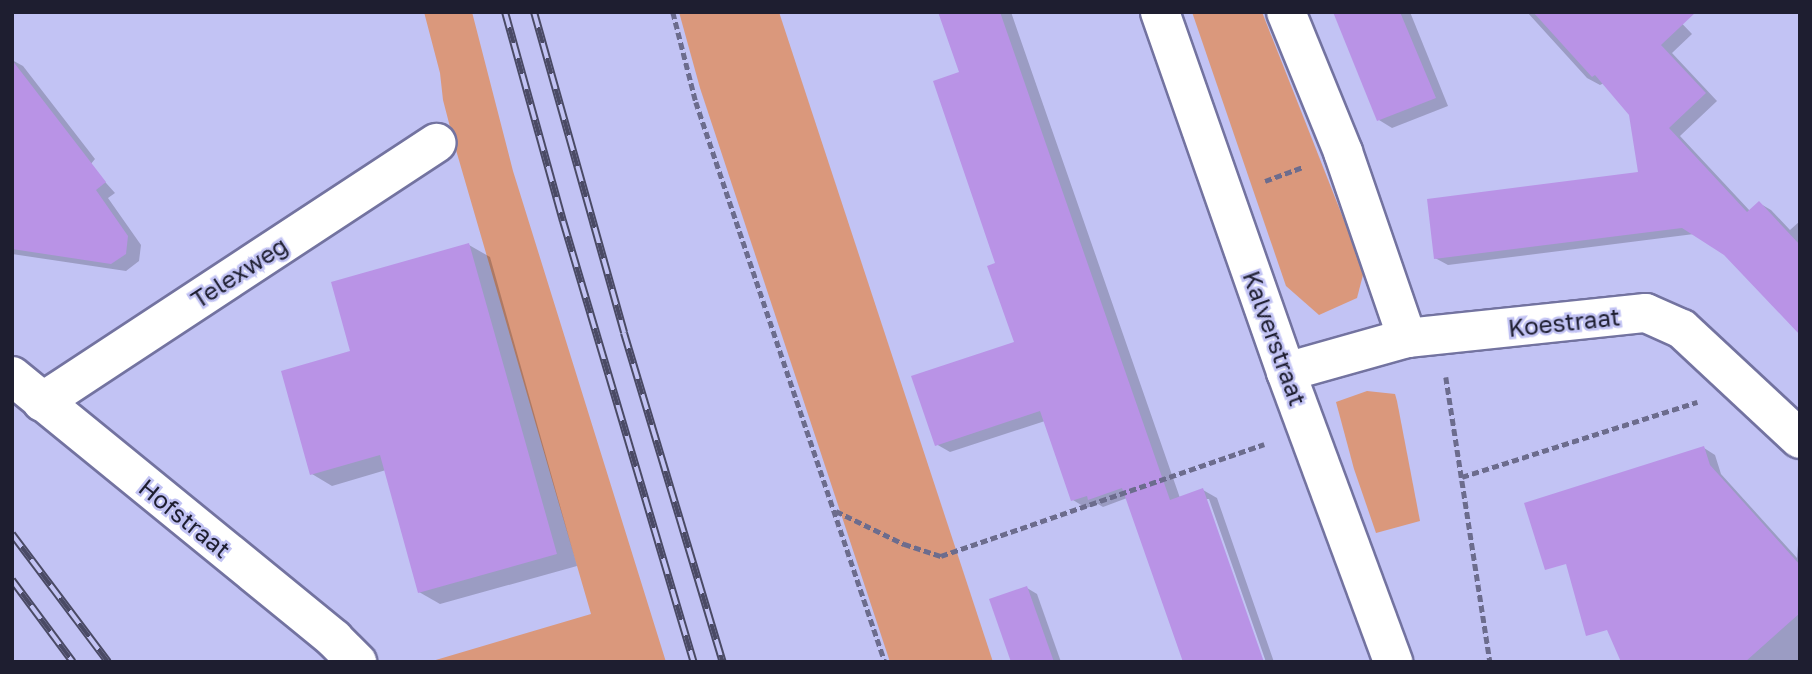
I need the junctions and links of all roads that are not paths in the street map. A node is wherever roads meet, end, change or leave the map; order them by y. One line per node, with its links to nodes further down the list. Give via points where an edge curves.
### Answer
1 (1160, 12): 5 (street, Kalverstraat)
2 (1286, 12): 4 (street)
3 (436, 143): 7 (street, Telexweg)
4 (1423, 337): 5 (street, Koestraat); 8 (street, Koestraat, via 1646,313 1682,329)
5 (1286, 372): 10 (street, Kalverstraat)
6 (12, 376): 7 (street, Hofstraat)
7 (42, 402): 9 (street, Hofstraat)
8 (1800, 439)
9 (357, 662)
10 (1393, 662)

